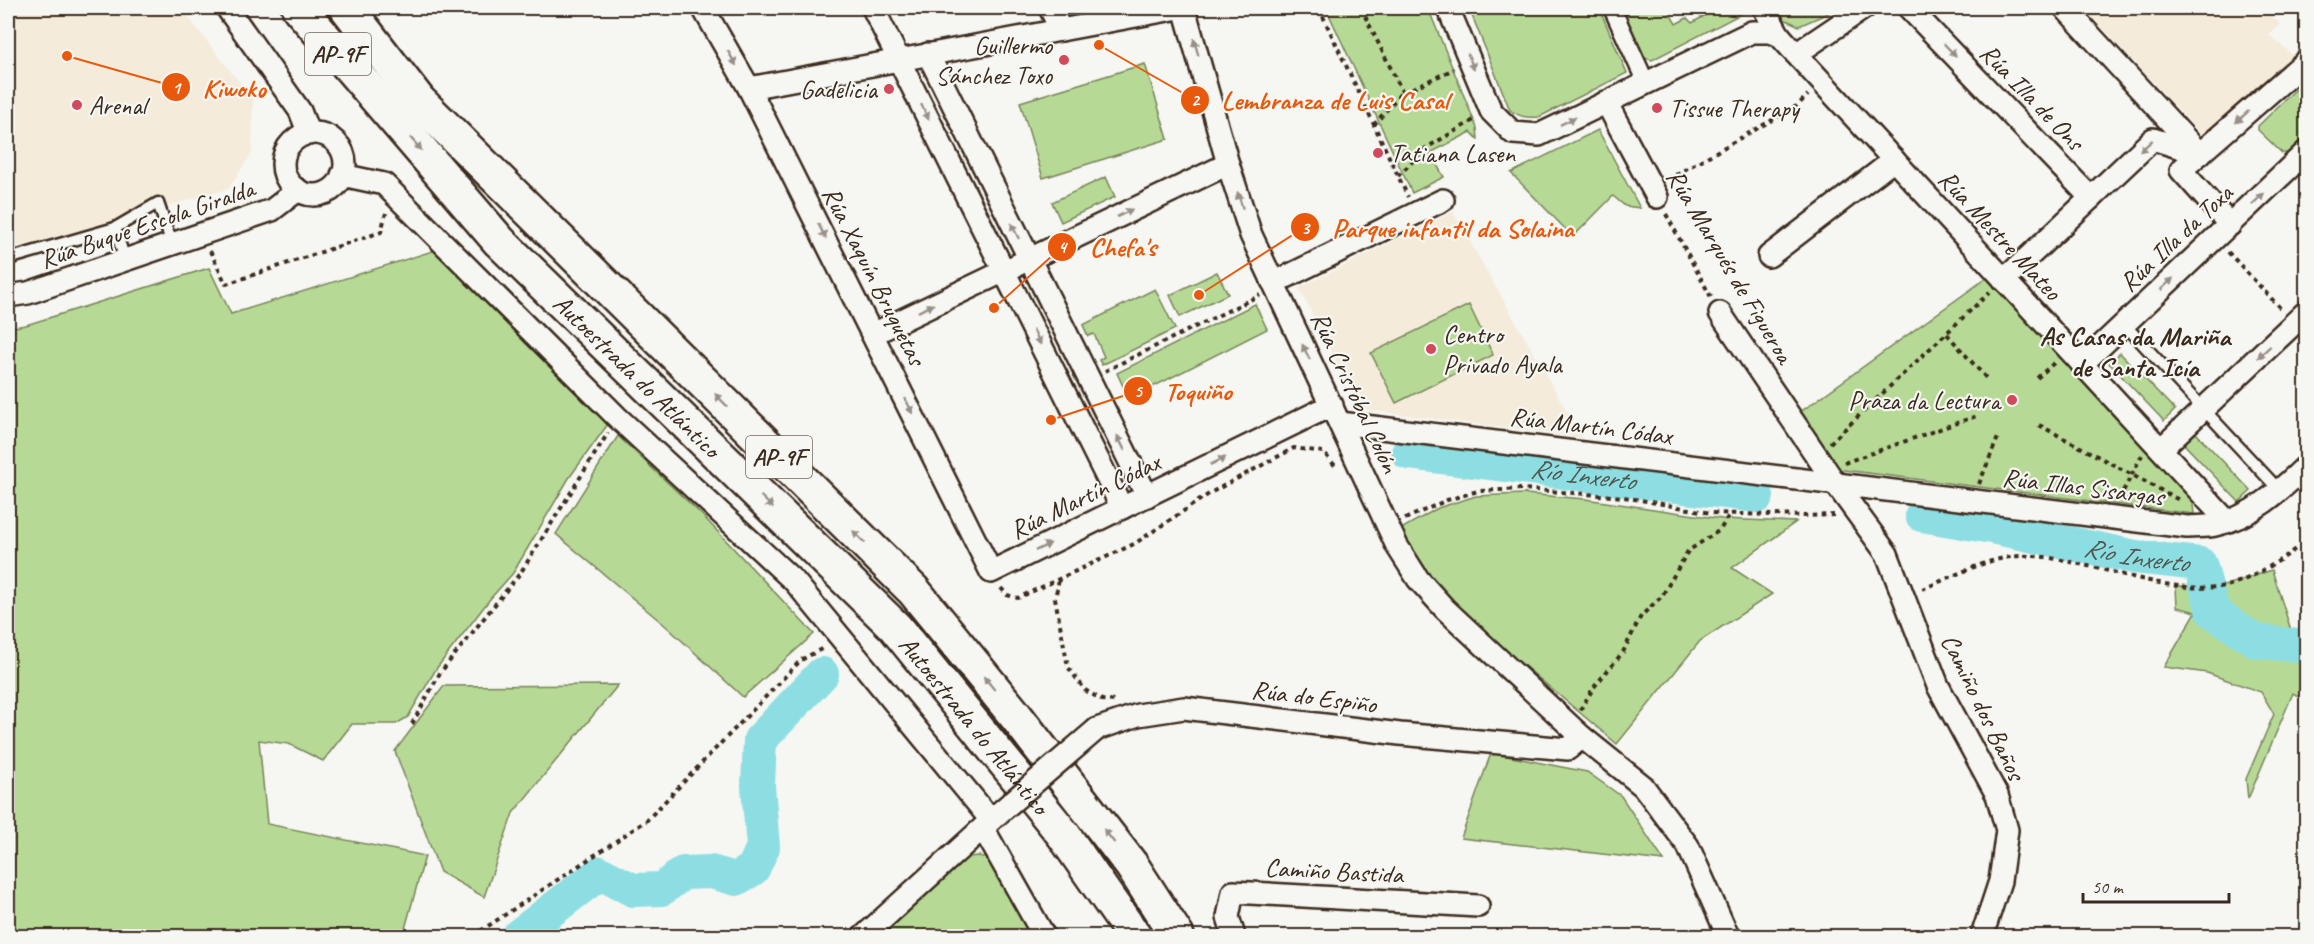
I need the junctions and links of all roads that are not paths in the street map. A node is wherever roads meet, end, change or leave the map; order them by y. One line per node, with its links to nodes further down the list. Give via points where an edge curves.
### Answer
1 (227, 8): 25 (street, via 300,111)
2 (299, 8): 63 (highway, Autoestrada do Atlántico / AP-9F, one-way to 63, via 499,241 895,627)
3 (346, 8): 64 (highway, Autoestrada do Atlántico / AP-9F, one-way to 3, via 914,591 419,101)
4 (703, 8): 23 (street, Rúa Xaquín Bruquetas, one-way to 23)
5 (873, 8): 20 (street)
6 (1050, 8): 15 (street)
7 (1179, 8): 15 (street)
8 (1184, 8): 29 (street, Rúa Cristóbal Colón, one-way to 8)
9 (1448, 8): 24 (street, one-way to 24, via 1491,111 1513,133 1539,135)
10 (1612, 8): 22 (street)
11 (1765, 8): 16 (street); 17 (street, Rúa Mestre Mateo)
12 (1864, 8): 19 (street)
13 (1910, 8): 33 (street, Rúa Illa de Ons, one-way to 33)
14 (2065, 8): 27 (street)
15 (1061, 30): 18 (street)
16 (1752, 32): 17 (street); 22 (street)
17 (1779, 36): 19 (street, Rúa Mestre Mateo)
18 (928, 54): 20 (street); 40 (street, one-way to 18)
19 (1796, 54): 28 (street, Rúa Mestre Mateo)
20 (899, 60): 23 (street); 42 (street, one-way to 42)
21 (2304, 66): 27 (street, one-way to 27)
22 (1646, 83): 24 (street)
23 (749, 88): 49 (street, Rúa Xaquín Bruquetas, one-way to 49)
24 (1606, 102): 32 (street, Rúa Marqués de Figueroa)
25 (309, 134): 30 (street, via 331,138 339,145 345,159); 31 (street, via 289,146 283,166 287,179)
26 (2307, 152): 36 (street, Rúa Illa da Toxa, one-way to 26)
27 (2200, 154): 33 (street, one-way to 33, via 2153,139); 36 (street, via 2181,170)
28 (1894, 160): 38 (street); 43 (street, Rúa Mestre Mateo)
29 (1228, 164): 40 (street, one-way to 29); 44 (street, Rúa Cristóbal Colón, one-way to 29, via 1251,235)
30 (342, 175): 31 (street, via 326,193 316,195); 62 (street, via 384,184 618,417 795,582)
31 (298, 190): 37 (street, Rúa Buque Escola Giralda, via 272,210)
32 (1654, 193)
33 (2091, 198): 43 (street)
34 (1443, 200): 44 (street)
35 (115, 228): 37 (lane, via 158,203); 39 (lane); 41 (lane)
36 (2222, 232): 48 (street, Rúa Illa da Toxa, one-way to 36)
37 (172, 244): 41 (street, Rúa Buque Escola Giralda)
38 (1769, 256)
39 (8, 259)
40 (1029, 259): 42 (street); 57 (street, one-way to 40)
41 (125, 260): 45 (street, Rúa Buque Escola Giralda, via 28,293)
42 (1004, 271): 49 (street, one-way to 42); 58 (street, one-way to 58)
43 (2004, 279): 50 (street, Rúa Mestre Mateo)
44 (1274, 284): 52 (street, Rúa Cristóbal Colón, one-way to 44)
45 (8, 296)
46 (1720, 313): 55 (street, Rúa Marqués de Figueroa)
47 (2300, 318): 51 (street, one-way to 51)
48 (2124, 324): 50 (street, Rúa Illa da Toxa); 51 (lane)
49 (873, 334): 60 (street, Rúa Xaquín Bruquetas, one-way to 60)
50 (2082, 364): 53 (street, Rúa Mestre Mateo)
51 (2203, 409): 53 (street); 56 (lane)
52 (1336, 414): 55 (street, Rúa Martín Códax); 57 (street, Rúa Martín Códax, one-way to 52); 61 (street, Rúa Cristóbal Colón, via 1388,527 1431,596)
53 (2156, 444): 59 (street, Rúa Mestre Mateo)
54 (2307, 466): 56 (street, Rúa Illas Sisargas)
55 (1826, 470): 59 (street, Rúa Illas Sisargas, via 1972,500 2187,527); 74 (street, Camiño dos Baños, via 1887,554 1938,686 1996,795 2007,830 2000,881)
56 (2280, 491): 59 (street, Rúa Illas Sisargas, via 2250,512)
57 (1147, 496): 58 (street, Rúa Martín Códax)
58 (1122, 508): 60 (street, Rúa Martín Códax, one-way to 58)
59 (2227, 520)
60 (991, 572)
61 (1582, 737): 62 (street, Rúa do Espiño, bridge, via 1568,749 1184,708 1138,715 1096,729); 73 (street, via 1643,786 1688,846)
62 (991, 820): 66 (street, Rúa do Espiño); 67 (street)
63 (1063, 834): 68 (highway, via 1083,887); 69 (highway, Autoestrada do Atlántico / AP-9F)
64 (1132, 866): 70 (highway, Autoestrada do Atlántico / AP-9F); 71 (highway)
65 (1478, 906): 72 (street, Camiño Bastida, via 1233,892 1228,918)
66 (864, 936)
67 (1044, 936)
68 (1113, 936)
69 (1134, 936)
70 (1177, 936)
71 (1194, 936)
72 (1234, 936)
73 (1728, 936)
74 (1982, 936)

